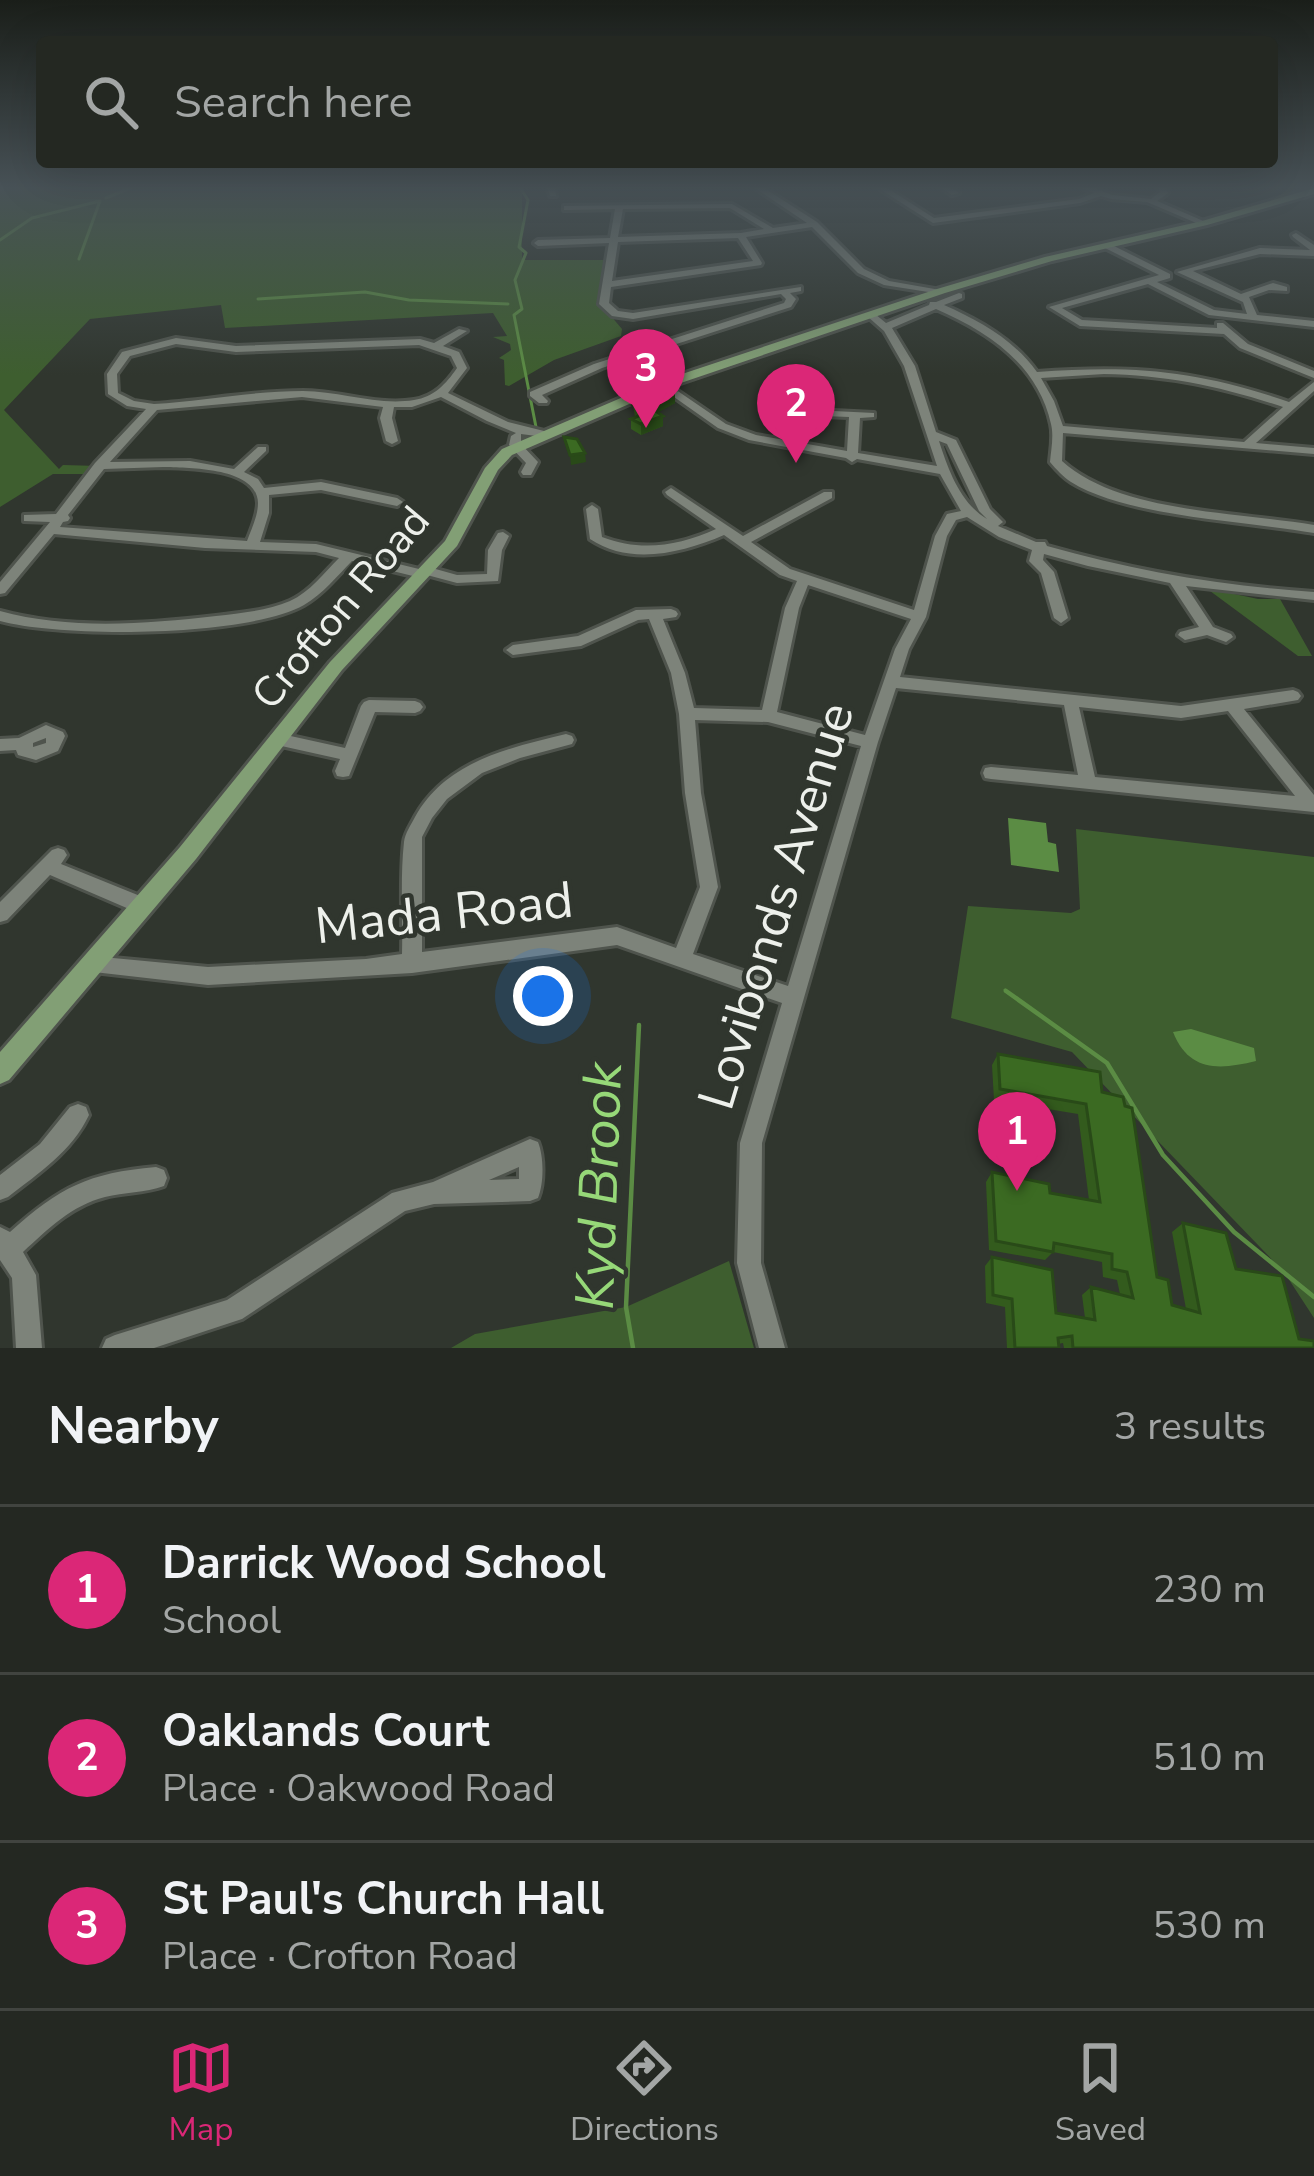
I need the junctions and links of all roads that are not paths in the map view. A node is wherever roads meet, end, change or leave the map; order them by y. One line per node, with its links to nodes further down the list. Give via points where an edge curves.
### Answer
1 (615, 249): 10 (street)
2 (749, 249): 10 (street, via 758,263)
3 (837, 249): 14 (street, via 875,278)
4 (1095, 249): 14 (main road, Crofton Road)
5 (1114, 249): 8 (street)
6 (1314, 251): 7 (street, via 1260,251)
7 (1184, 271): 8 (street); 15 (street)
8 (1167, 276): 9 (street)
9 (1149, 281): 17 (street); 22 (street, via 1054,307 1080,322)
10 (610, 284): 16 (street, via 604,304 622,316)
11 (798, 289): 13 (street)
12 (1273, 289): 15 (street)
13 (783, 291): 16 (street); 24 (street, via 788,305)
14 (945, 297): 19 (main road, Crofton Road); 27 (street, via 1000,335)
15 (1241, 297): 18 (street)
16 (658, 312): 24 (street)
17 (1213, 313): 18 (street); 22 (street)
18 (1253, 317): 20 (street)
19 (879, 321): 29 (main road, Crofton Road); 39 (street, via 912,371)
20 (1314, 324)
21 (463, 331): 25 (street)
22 (1225, 331): 28 (street)
23 (135, 333): 26 (street)
24 (687, 338): 32 (street, via 534,394)
25 (438, 345): 26 (street); 31 (street, via 462,368)
26 (143, 346): 35 (street, via 118,363 113,394)
27 (1033, 375): 34 (street, via 1188,374); 38 (street)
28 (1314, 375)
29 (662, 385): 40 (main road, Crofton Road); 45 (street, via 753,438)
30 (1314, 385): 34 (street)
31 (440, 393): 33 (street); 40 (street, via 492,416)
32 (543, 401)
33 (388, 406): 35 (street, via 322,393); 41 (street)
34 (1290, 406): 37 (street)
35 (154, 407): 46 (street)
36 (773, 412): 45 (street, via 863,415)
37 (1269, 426): 42 (street); 44 (street)
38 (1058, 429): 42 (street); 58 (street, via 1056,462 1085,485)
39 (931, 434): 47 (street); 65 (street, via 952,442 991,519 1080,548)
40 (517, 440): 49 (street, via 532,462); 66 (main road, Crofton Road)
41 (392, 441)
42 (1249, 442): 44 (street)
43 (262, 448): 48 (street)
44 (1309, 450)
45 (852, 458): 47 (street)
46 (99, 466): 48 (street, via 193,464); 57 (street)
47 (944, 470): 55 (street)
48 (237, 472): 50 (street)
49 (527, 472)
50 (262, 492): 53 (street, via 321,486); 61 (street)
51 (671, 492): 59 (street)
52 (828, 496): 62 (street)
53 (397, 502)
54 (592, 509): 59 (street, via 596,539 620,551 685,548)
55 (969, 513): 63 (street); 72 (street, Lovibonds Avenue, via 947,522)
56 (28, 518): 57 (street)
57 (59, 524): 61 (street, via 205,544); 69 (street)
58 (1314, 530)
59 (723, 531): 62 (street)
60 (503, 536): 66 (street, via 493,578)
61 (253, 542): 64 (street)
62 (742, 542): 68 (street)
63 (1040, 545): 65 (street); 73 (street, via 1036,560)
64 (348, 556): 66 (street); 71 (street, via 306,598 263,615 143,626 55,626)
65 (1084, 559): 67 (street)
66 (423, 572): 85 (main road, Crofton Road)
67 (1174, 578): 70 (street); 74 (street)
68 (803, 581): 72 (street); 84 (street)
69 (0, 590)
70 (1314, 596)
71 (0, 616)
72 (919, 617): 78 (street, Lovibonds Avenue)
73 (1060, 618)
74 (1208, 630): 75 (street); 76 (street)
75 (1185, 635)
76 (1226, 637)
77 (513, 650): 83 (street, via 581,641 636,615 662,614)
78 (892, 682): 80 (street); 87 (street, Lovibonds Avenue)
79 (1293, 696): 81 (street)
80 (1070, 704): 81 (street, via 1181,712); 91 (street)
81 (1234, 706): 92 (street)
82 (415, 707): 85 (street, via 369,706 346,763)
83 (687, 714): 84 (street); 95 (street, via 709,887)
84 (768, 716): 87 (street)
85 (277, 739): 93 (main road, Crofton Road)
86 (566, 740): 96 (street, via 478,764 420,822 413,837)
87 (870, 742): 98 (street, Lovibonds Avenue)
88 (24, 744): 89 (street)
89 (0, 745)
90 (991, 773): 91 (street)
91 (1088, 782): 92 (street)
92 (1313, 805)
93 (143, 906): 94 (street, via 52,861); 97 (main road, Crofton Road)
94 (0, 914)
95 (681, 958): 96 (street, Mada Road, via 617,936); 98 (street, Mada Road)
96 (412, 964): 97 (street, Mada Road, via 208,976)
97 (92, 965): 99 (main road, Crofton Road)
98 (794, 998): 107 (street, Lovibonds Avenue, via 751,1143 748,1263)
99 (0, 1071)
100 (78, 1114): 102 (street)
101 (156, 1178): 104 (street, via 77,1191)
102 (0, 1189)
103 (434, 1193): 103 (street, via 530,1150 530,1190); 106 (street, via 400,1201 233,1310)
104 (5, 1244): 105 (street, via 28,1290)
105 (29, 1348)
106 (115, 1348)
107 (772, 1348)

